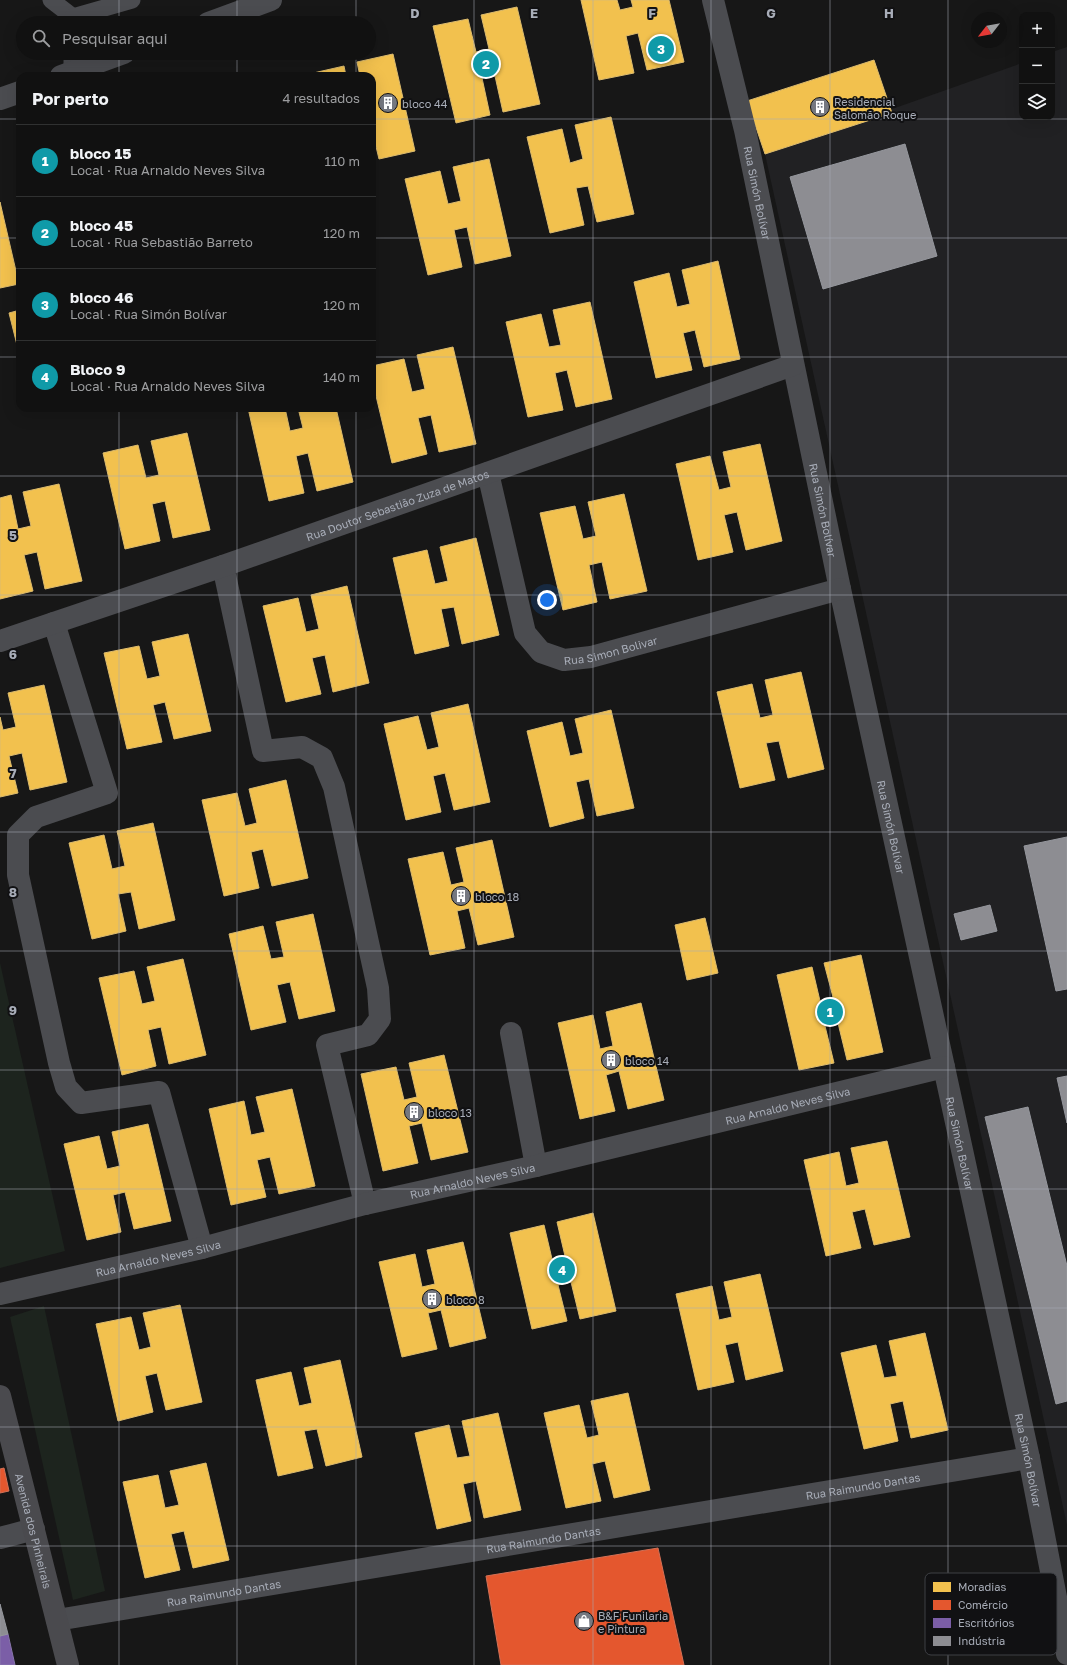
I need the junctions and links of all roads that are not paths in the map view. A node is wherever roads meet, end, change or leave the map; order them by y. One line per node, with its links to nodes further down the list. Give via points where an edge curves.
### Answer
1 (51, 0): 6 (lane)
2 (132, 0): 5 (lane)
3 (271, 0): 8 (street)
4 (713, 0): 13 (street, Rua Simón Bolívar, via 745,130)
5 (114, 3): 7 (lane)
6 (69, 16)
7 (83, 16)
8 (227, 16)
9 (96, 60): 10 (street)
10 (68, 67)
11 (16, 94): 12 (street)
12 (0, 100)
13 (793, 365): 14 (street, Rua Doutor Sebastião Zuza de Matos); 16 (street, Rua Simón Bolívar)
14 (488, 473): 15 (street, Rua Doutor Sebastião Zuza de Matos); 16 (street, Rua Simon Bolivar, via 524,633 541,652 564,660 591,657)
15 (223, 566): 17 (street, Rua Doutor Sebastião Zuza de Matos); 22 (street, via 263,751 302,747 322,758 336,795 378,988 380,1019 368,1035 327,1045)
16 (840, 589): 20 (street, Rua Simón Bolívar)
17 (54, 623): 18 (street, Rua Doutor Sebastião Zuza de Matos); 23 (street, via 107,793 36,817 18,835 18,875 59,1063 66,1087 81,1103 159,1092)
18 (0, 641)
19 (511, 1033): 21 (street)
20 (944, 1067): 21 (street, Rua Arnaldo Neves Silva); 26 (street, Rua Simón Bolívar)
21 (536, 1166): 22 (street, Rua Arnaldo Neves Silva)
22 (365, 1204): 23 (street, Rua Arnaldo Neves Silva)
23 (202, 1248): 24 (street, Rua Arnaldo Neves Silva)
24 (0, 1294)
25 (0, 1396): 27 (main road, Avenida dos Pinheirais)
26 (1029, 1458): 29 (street, Rua Simón Bolívar); 31 (street, Rua Raimundo Dantas)
27 (34, 1529): 28 (street); 31 (main road, Avenida dos Pinheirais)
28 (0, 1538)
29 (1051, 1573)
30 (1057, 1602): 32 (street, Rua Simón Bolívar)
31 (57, 1620): 33 (main road, Avenida dos Pinheirais)
32 (1067, 1654)
33 (68, 1665)

